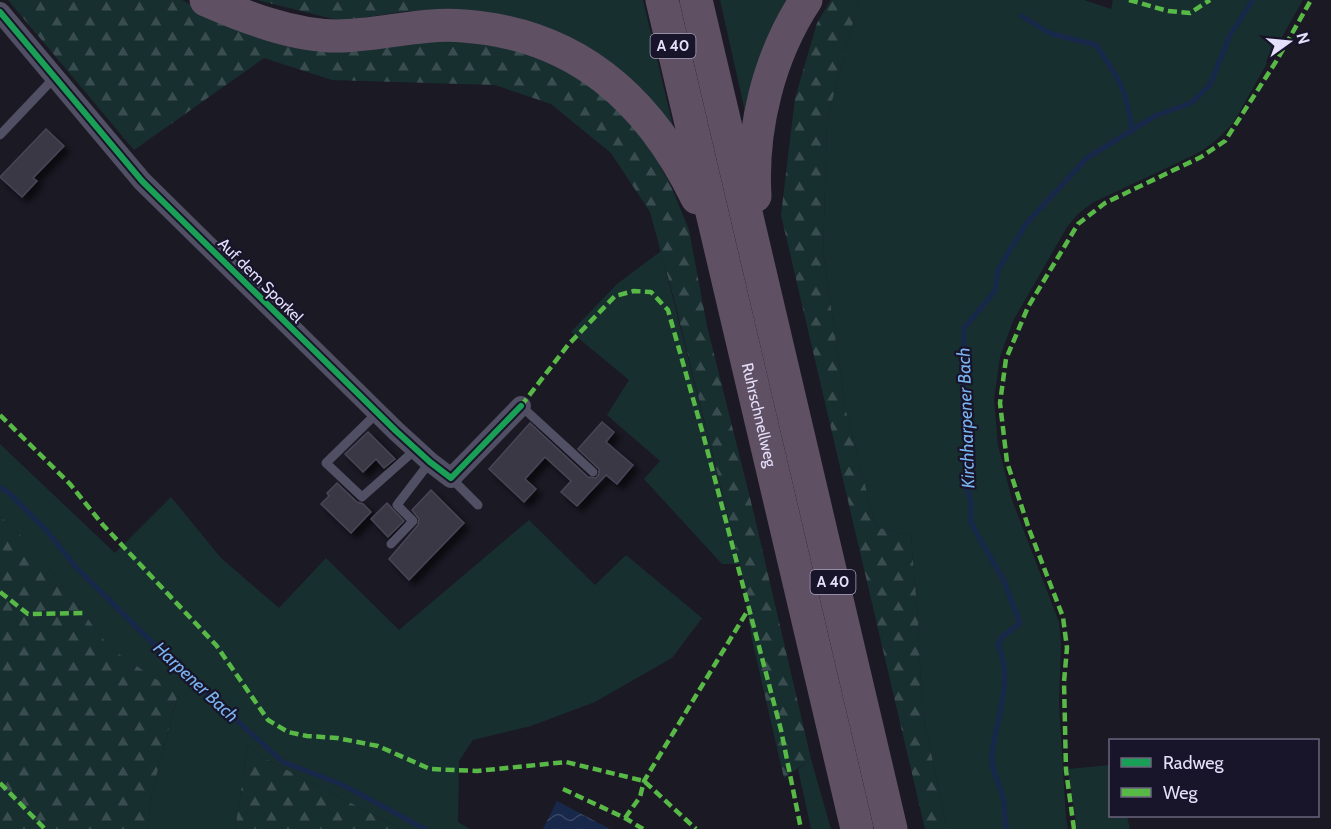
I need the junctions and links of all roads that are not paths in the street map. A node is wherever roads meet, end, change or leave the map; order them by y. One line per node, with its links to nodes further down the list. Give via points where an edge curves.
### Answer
1 (206, 0): 9 (highway, via 286,29 336,36 426,26 513,32 560,50 599,72 627,97 672,151 704,212)
2 (662, 0): 9 (highway, Ruhrschnellweg / A 40)
3 (696, 0): 8 (highway, Ruhrschnellweg / A 40)
4 (806, 0): 8 (highway, via 774,66 759,125 754,188)
5 (0, 12): 6 (street, Auf dem Sporkel)
6 (54, 78): 7 (lane); 11 (street, Auf dem Sporkel, via 142,181)
7 (0, 135)
8 (766, 296): 18 (highway, Ruhrschnellweg / A 40)
9 (733, 301): 17 (highway, Ruhrschnellweg / A 40)
10 (521, 406): 13 (lane); 14 (street)
11 (377, 413): 12 (street, Auf dem Sporkel); 12 (lane, via 326,464 362,497)
12 (423, 456): 14 (street, Auf dem Sporkel); 16 (lane, via 397,505 413,521)
13 (593, 472)
14 (451, 478): 15 (lane, Auf dem Sporkel)
15 (478, 505)
16 (391, 544)
17 (857, 829)
18 (891, 829)

